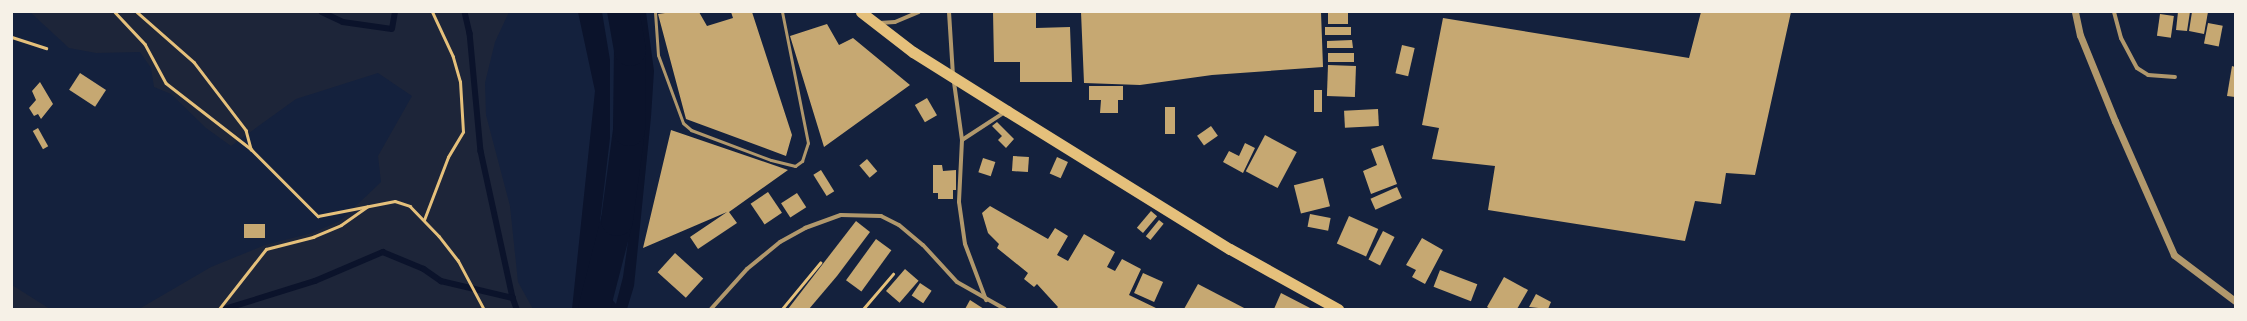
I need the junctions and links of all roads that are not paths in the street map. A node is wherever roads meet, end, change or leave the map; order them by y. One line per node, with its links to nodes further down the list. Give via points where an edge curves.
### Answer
1 (655, 12): 2 (lane, via 658,55 683,123 706,135 794,166 802,161 808,144)
2 (782, 12)
3 (861, 12): 8 (highway)
4 (919, 12): 8 (street, via 895,22)
5 (948, 12): 9 (street)
6 (2075, 12): 14 (street, via 2080,35 2115,121 2174,255)
7 (2114, 12): 10 (street, via 2122,38 2137,68 2148,75)
8 (873, 22): 9 (highway, via 913,52)
9 (953, 75): 11 (highway); 12 (street)
10 (2175, 77)
11 (1007, 111): 12 (street); 17 (highway, via 1230,249)
12 (962, 140): 13 (street, via 959,202 965,244)
13 (986, 300): 15 (street, via 957,282 923,245 900,225 881,216 841,215 805,228 780,242 746,269); 16 (street)
14 (2235, 301)
15 (711, 309)
16 (1005, 309)
17 (1338, 309)

